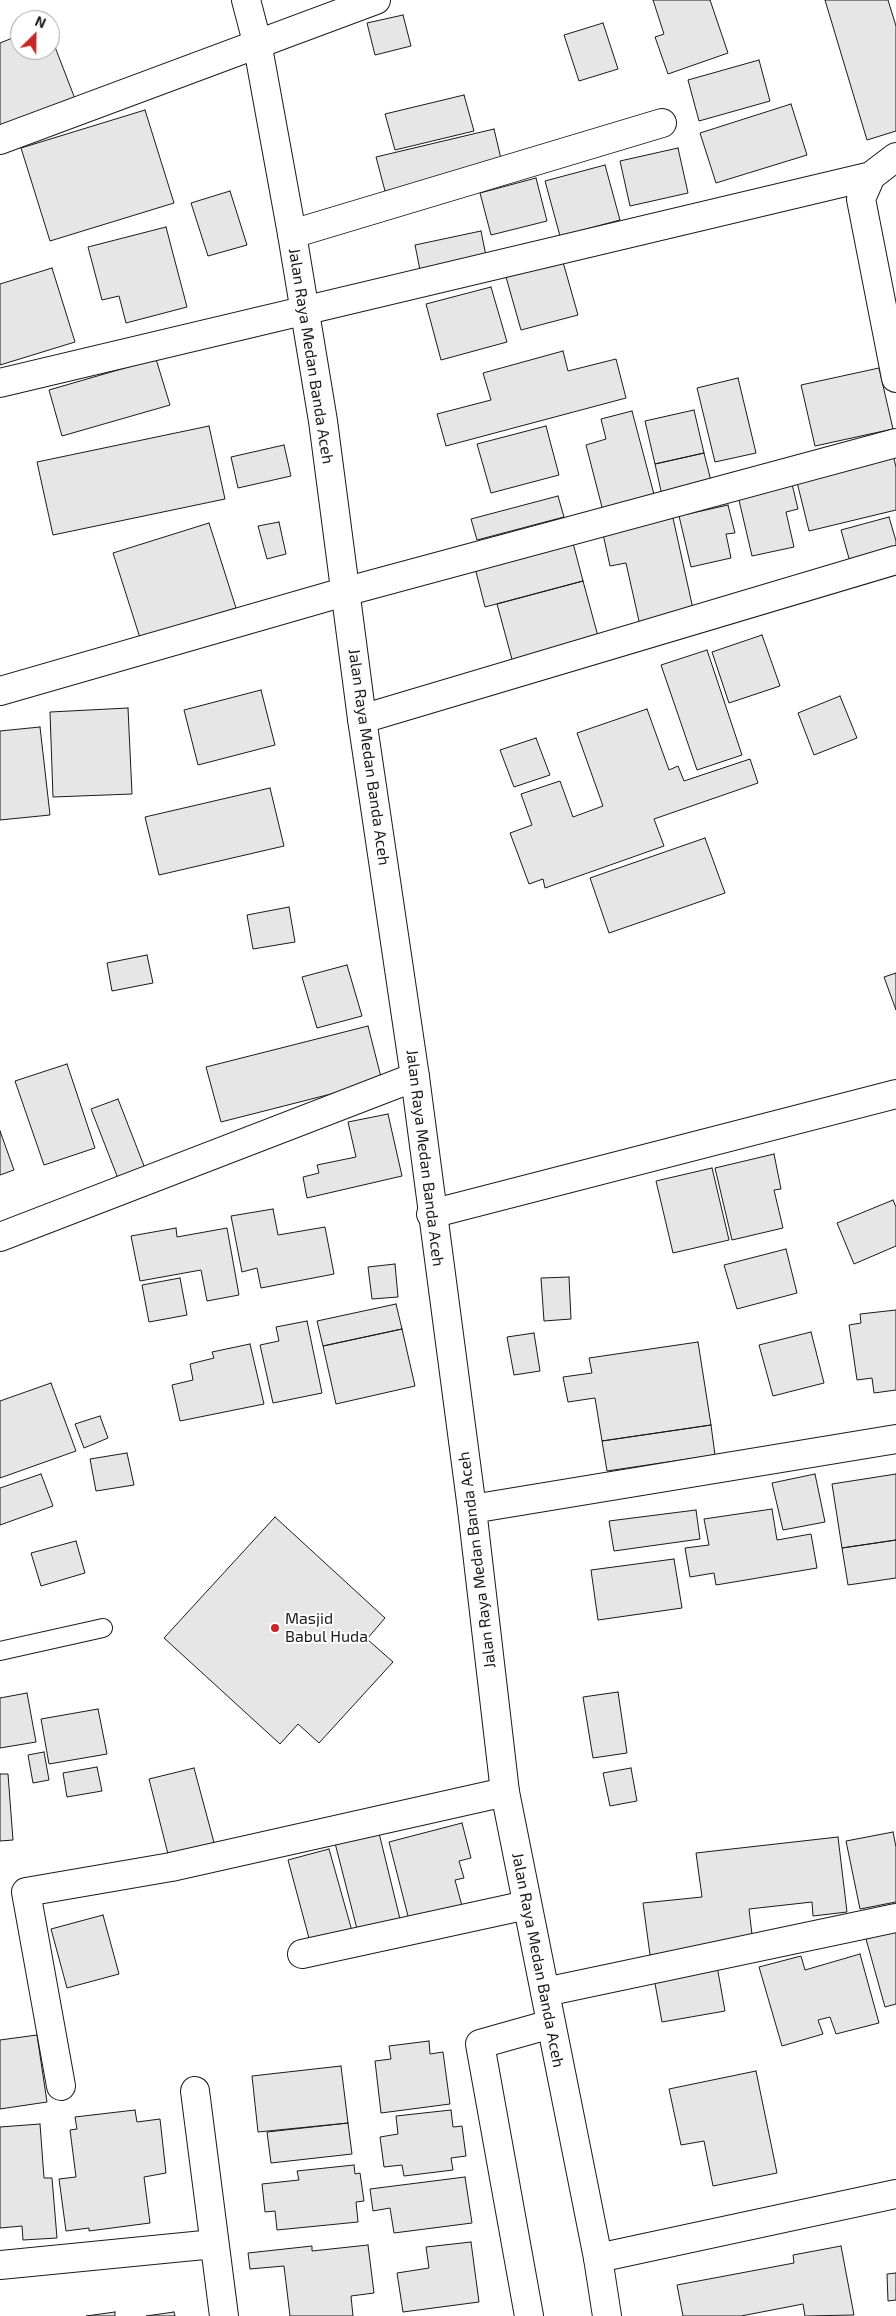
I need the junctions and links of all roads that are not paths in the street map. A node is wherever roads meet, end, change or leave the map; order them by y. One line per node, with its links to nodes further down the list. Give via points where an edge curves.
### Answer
1 (246, 0): 3 (main road, Jalan Raya Medan Banda Aceh)
2 (376, 0): 3 (main road)
3 (258, 42): 5 (main road); 8 (main road, Jalan Raya Medan Banda Aceh)
4 (662, 123): 8 (main road)
5 (0, 140)
6 (896, 157): 7 (main road)
7 (871, 176): 9 (main road); 10 (main road, via 861,199)
8 (292, 234): 9 (main road, Jalan Raya Medan Banda Aceh)
9 (304, 309): 11 (main road); 14 (main road, Jalan Raya Medan Banda Aceh, via 323,421)
10 (896, 378)
11 (0, 383)
12 (896, 442): 14 (main road)
13 (896, 560): 16 (main road)
14 (344, 592): 15 (main road); 16 (main road, Jalan Raya Medan Banda Aceh)
15 (0, 691)
16 (362, 719): 17 (main road, Jalan Raya Medan Banda Aceh)
17 (415, 1077): 19 (main road, Jalan Raya Medan Banda Aceh); 20 (main road)
18 (896, 1094): 19 (main road)
19 (432, 1214): 22 (main road, Jalan Raya Medan Banda Aceh)
20 (0, 1238)
21 (896, 1439): 22 (main road)
22 (472, 1509): 25 (main road, Jalan Raya Medan Banda Aceh)
23 (102, 1628): 24 (lane)
24 (0, 1651)
25 (505, 1792): 26 (main road, Jalan Raya Medan Banda Aceh); 31 (main road, via 171,1867 26,1892)
26 (527, 1905): 28 (main road); 29 (main road, Jalan Raya Medan Banda Aceh)
27 (896, 1918): 29 (main road)
28 (302, 1954)
29 (545, 1992): 30 (main road, Jalan Raya Medan Banda Aceh)
30 (551, 2024): 35 (main road, Jalan Raya Medan Banda Aceh); 38 (main road, via 480,2044)
31 (61, 2086)
32 (195, 2092): 34 (main road)
33 (896, 2194): 35 (main road)
34 (214, 2244): 36 (main road); 37 (main road)
35 (598, 2258): 39 (main road, Jalan Raya Medan Banda Aceh)
36 (0, 2265)
37 (224, 2316)
38 (529, 2316)
39 (607, 2316)

